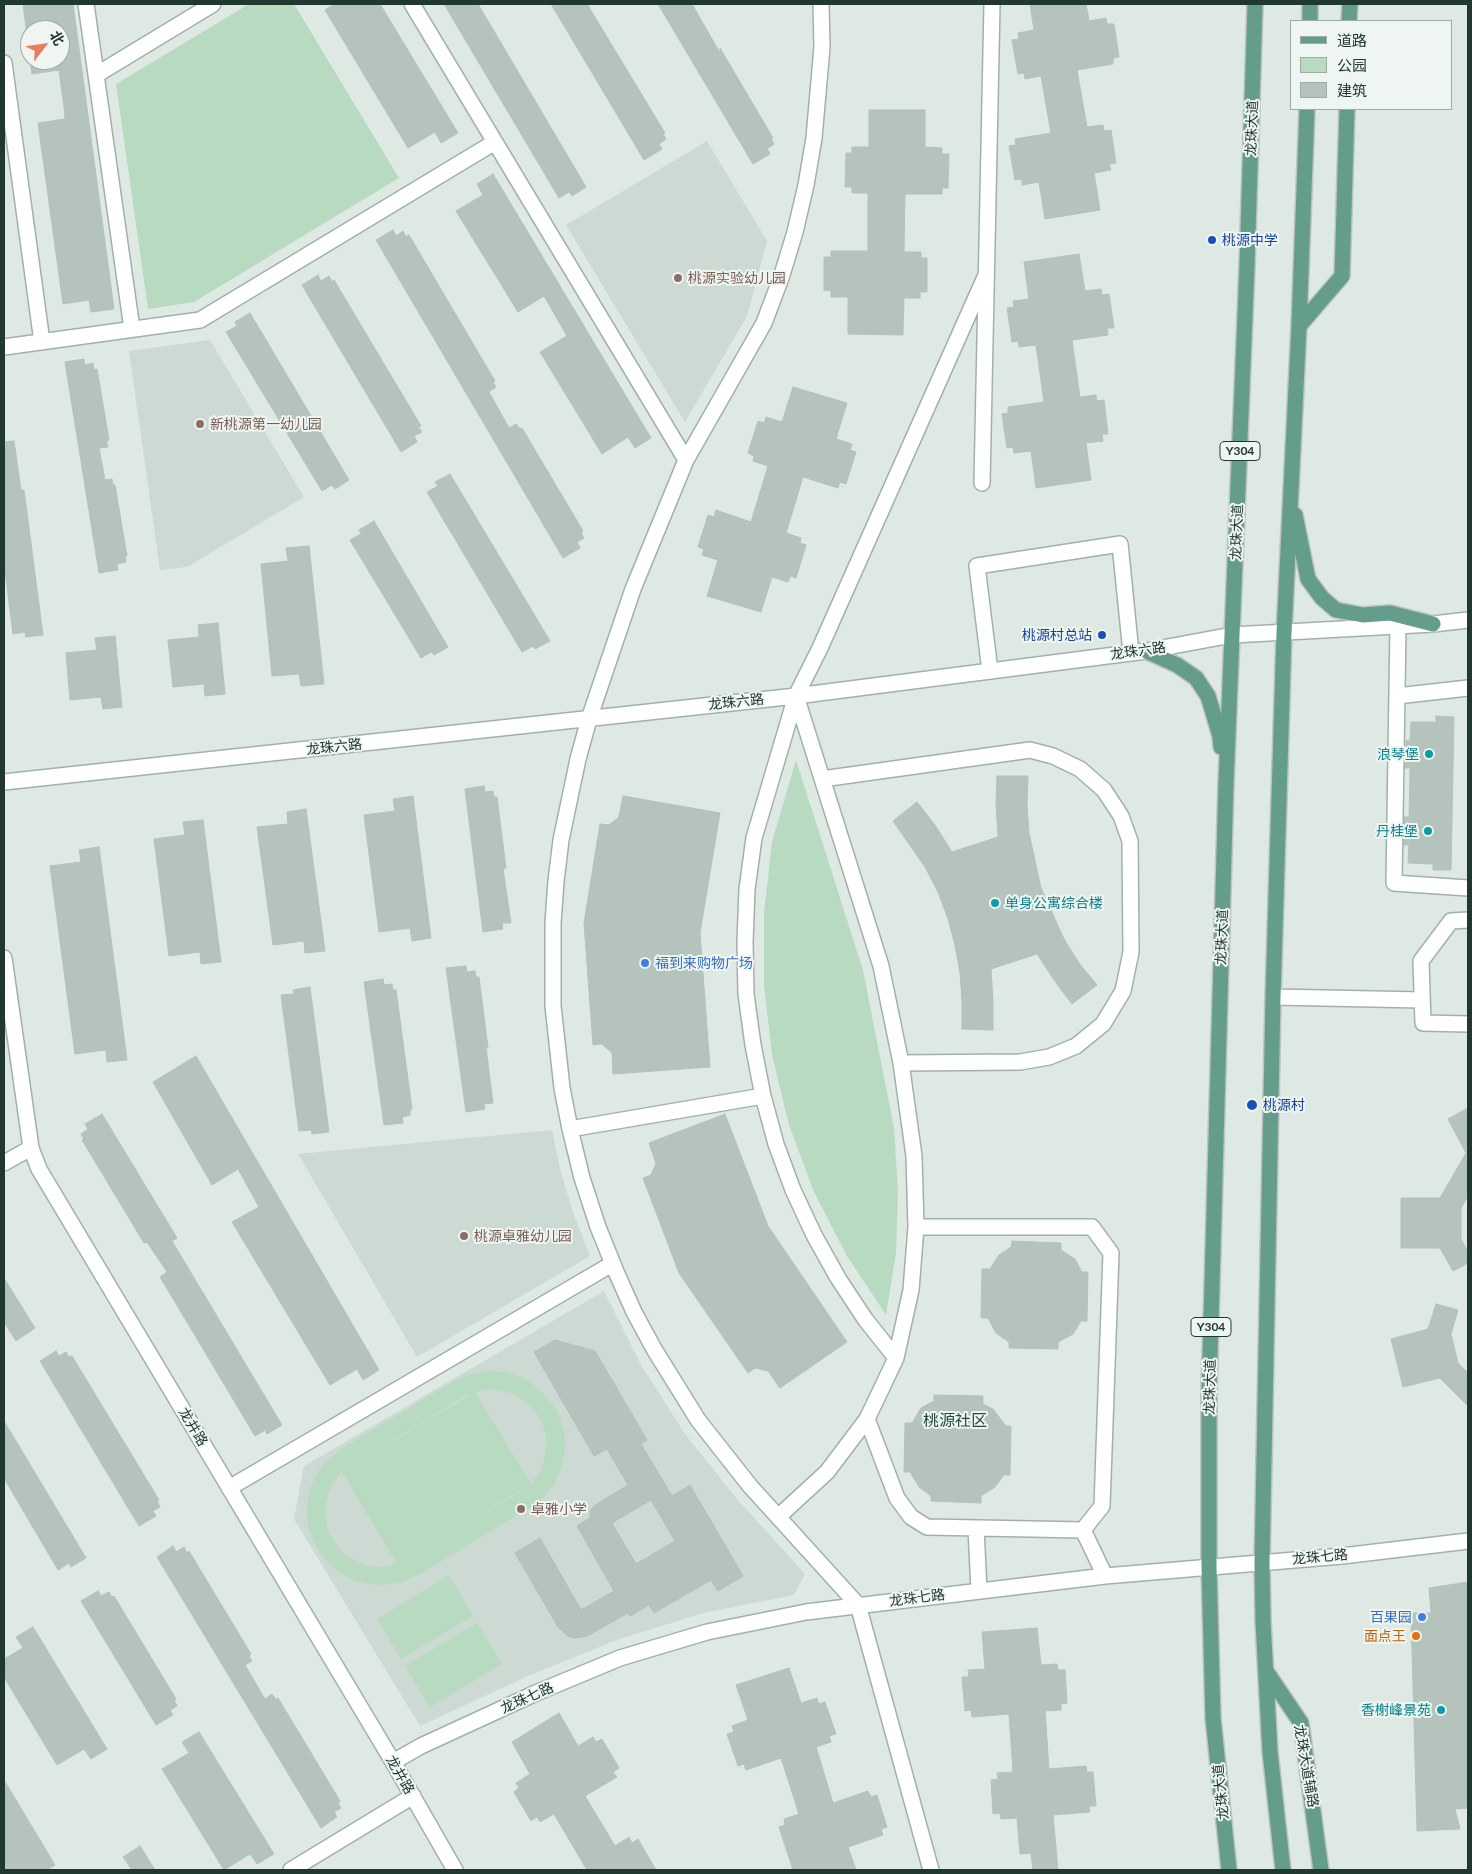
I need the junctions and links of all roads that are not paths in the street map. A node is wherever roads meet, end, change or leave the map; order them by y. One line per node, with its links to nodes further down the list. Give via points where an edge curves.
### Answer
1 (86, 4): 12 (street)
2 (213, 4): 12 (street)
3 (412, 4): 15 (street)
4 (821, 4): 21 (street, via 822,47 814,138 795,232 764,323)
5 (992, 4): 16 (street)
6 (1255, 4): 28 (main road, 龙珠大道 / Y304)
7 (1310, 4): 9 (main road)
8 (1350, 4): 10 (main road)
9 (1310, 20)
10 (1349, 20)
11 (4, 63): 19 (street)
12 (96, 74): 18 (street)
13 (1306, 110): 17 (main road)
14 (1347, 110): 17 (main road, via 1342,276)
15 (495, 142): 18 (street, via 200,320); 21 (street)
16 (986, 275): 22 (street); 32 (street)
17 (1299, 326): 23 (main road)
18 (132, 329): 19 (street)
19 (42, 342): 20 (street)
20 (4, 347)
21 (686, 460): 34 (street, via 634,589)
22 (982, 483)
23 (1290, 495): 25 (main road, via 1308,579 1322,598 1336,610 1390,613); 27 (main road)
24 (1468, 620): 25 (street, 龙珠六路)
25 (1433, 624): 26 (street, 龙珠六路)
26 (1398, 626): 27 (street, 龙珠六路); 33 (street)
27 (1284, 633): 28 (street, 龙珠六路); 41 (main road)
28 (1232, 635): 29 (street, 龙珠六路); 37 (main road, 龙珠大道 / Y304)
29 (1138, 652): 30 (street, 龙珠六路); 30 (street, via 1120,544 977,566); 37 (main road, via 1177,665 1196,678 1208,696 1220,736)
30 (990, 671): 32 (street, 龙珠六路)
31 (1468, 688): 33 (street)
32 (796, 696): 34 (street, 龙珠六路); 35 (street); 45 (street, via 754,838 747,890 746,994)
33 (1397, 696): 38 (street, via 1394,883)
34 (590, 719): 36 (street, 龙珠六路); 46 (street, via 568,799 553,923 554,1022)
35 (822, 779): 44 (street, via 882,966); 44 (street, via 1030,750 1053,756 1080,769 1104,790 1130,841 1131,952 1123,991 1102,1024 1076,1046 1049,1057 1020,1062)
36 (4, 782)
37 (1226, 783): 59 (main road, 龙珠大道 / Y304, via 1209,1392)
38 (1468, 888)
39 (1468, 920): 42 (street, via 1451,921 1421,961)
40 (4, 958): 47 (street, 龙井路)
41 (1273, 997): 42 (street); 58 (main road)
42 (1422, 1000): 43 (street, via 1423,1023)
43 (1468, 1024)
44 (901, 1063): 49 (street, via 914,1156)
45 (763, 1096): 46 (street); 51 (street, via 776,1144 814,1235 849,1295)
46 (570, 1129): 50 (street, via 582,1178)
47 (31, 1148): 48 (street); 53 (street, 龙井路, via 39,1169)
48 (4, 1163)
49 (916, 1227): 51 (street, via 911,1290); 56 (street, via 1092,1227 1111,1253 1102,1506)
50 (612, 1264): 53 (street); 54 (street, via 675,1386 723,1454)
51 (896, 1358): 52 (street)
52 (868, 1419): 54 (street, via 826,1472); 55 (street, via 897,1498 911,1517 926,1527)
53 (229, 1488): 64 (street, 龙井路)
54 (778, 1517): 62 (street)
55 (976, 1528): 56 (street); 61 (street)
56 (1083, 1530): 60 (street)
57 (1468, 1542): 58 (street, 龙珠七路)
58 (1262, 1562): 59 (street, 龙珠七路); 63 (main road)
59 (1209, 1567): 60 (street, 龙珠七路); 69 (main road, 龙珠大道 / Y304, via 1213,1718)
60 (1105, 1576): 61 (street, 龙珠七路)
61 (979, 1591): 62 (street, 龙珠七路)
62 (858, 1605): 64 (street, 龙珠七路, via 707,1632 620,1658 536,1693); 68 (street)
63 (1266, 1671): 70 (main road, via 1270,1752); 71 (main road, 龙珠大道辅路, via 1301,1723)
64 (393, 1762): 65 (street, 龙井路)
65 (412, 1796): 66 (street); 67 (street, 龙井路)
66 (291, 1870)
67 (455, 1870)
68 (931, 1870)
69 (1229, 1870)
70 (1283, 1870)
71 (1321, 1870)

